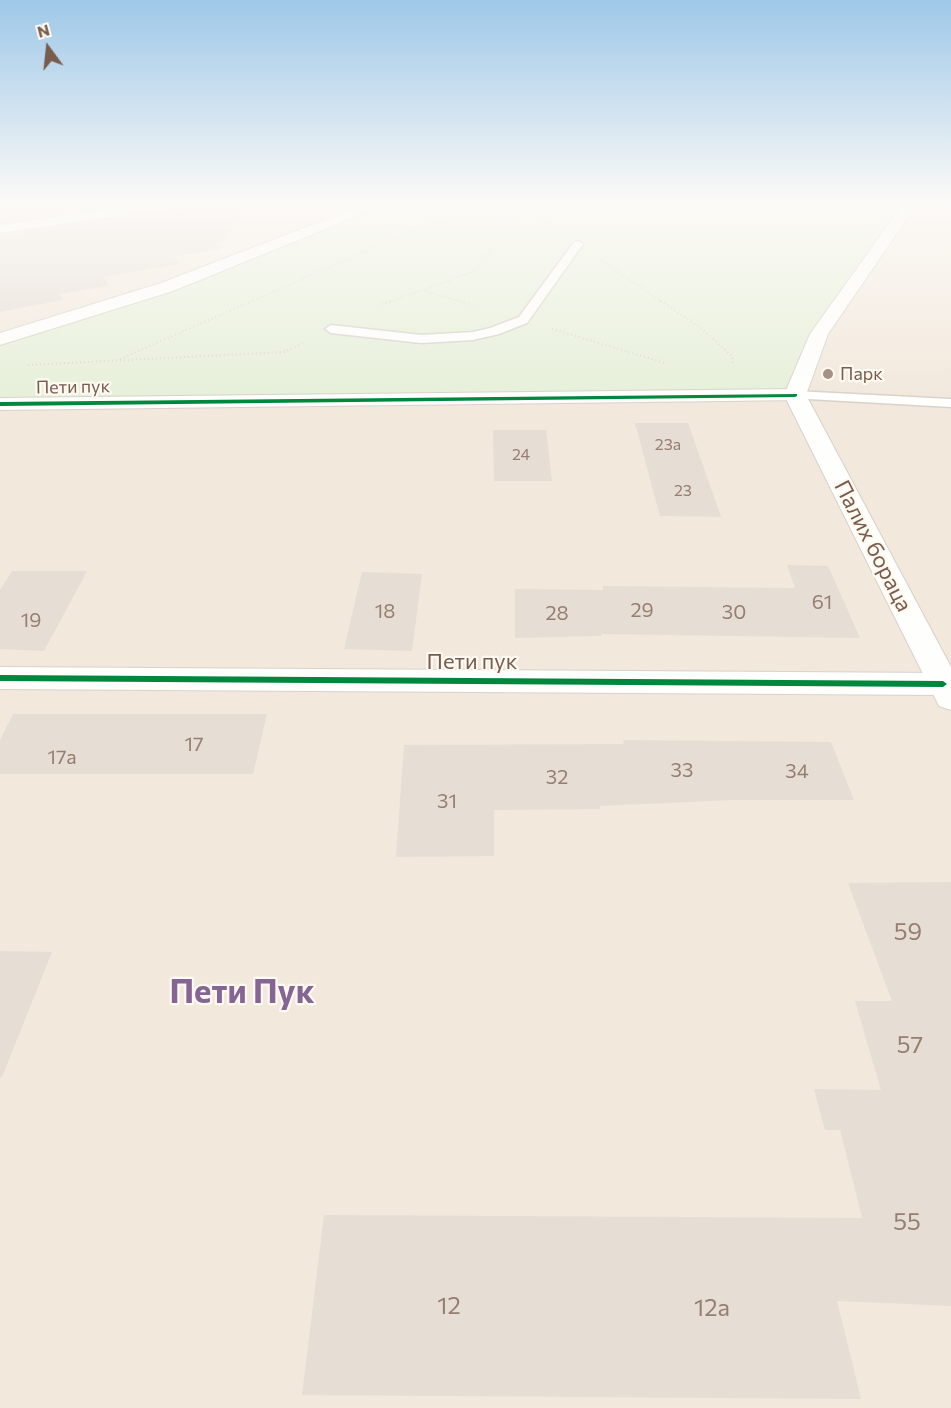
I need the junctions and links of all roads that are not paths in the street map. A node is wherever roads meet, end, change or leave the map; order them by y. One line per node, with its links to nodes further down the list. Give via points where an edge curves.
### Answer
1 (219, 267): 5 (street)
2 (562, 267): 4 (lane, via 524,320 494,331 422,339)
3 (866, 267): 6 (street, via 819,334)
4 (331, 329)
5 (0, 339)
6 (795, 395): 7 (street, Пети пук); 8 (lane); 10 (street, Палих бораца)
7 (0, 404)
8 (951, 404)
9 (0, 678): 10 (street, Пети пук)
10 (947, 691)

